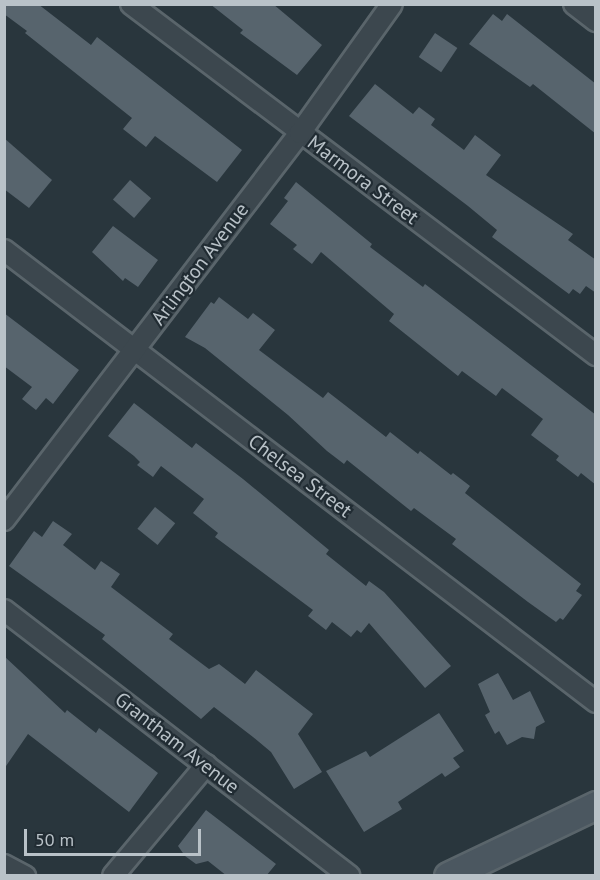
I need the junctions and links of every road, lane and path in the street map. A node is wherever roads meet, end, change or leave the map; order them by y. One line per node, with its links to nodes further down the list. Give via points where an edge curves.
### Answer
1 (131, 4): 5 (street, Marmora Street)
2 (392, 4): 5 (street, Arlington Avenue)
3 (574, 4): 4 (street)
4 (596, 21)
5 (300, 133): 7 (street, Arlington Avenue); 8 (street, Marmora Street)
6 (4, 250): 7 (street, Chelsea Street)
7 (135, 349): 9 (street, Arlington Avenue); 11 (street, Chelsea Street)
8 (596, 355)
9 (4, 520)
10 (4, 610): 12 (street, Grantham Avenue)
11 (596, 702)
12 (206, 765): 16 (street); 17 (street, Grantham Avenue)
13 (596, 805): 18 (main road)
14 (4, 865): 15 (street)
15 (25, 876)
16 (113, 876)
17 (349, 876)
18 (448, 876)

